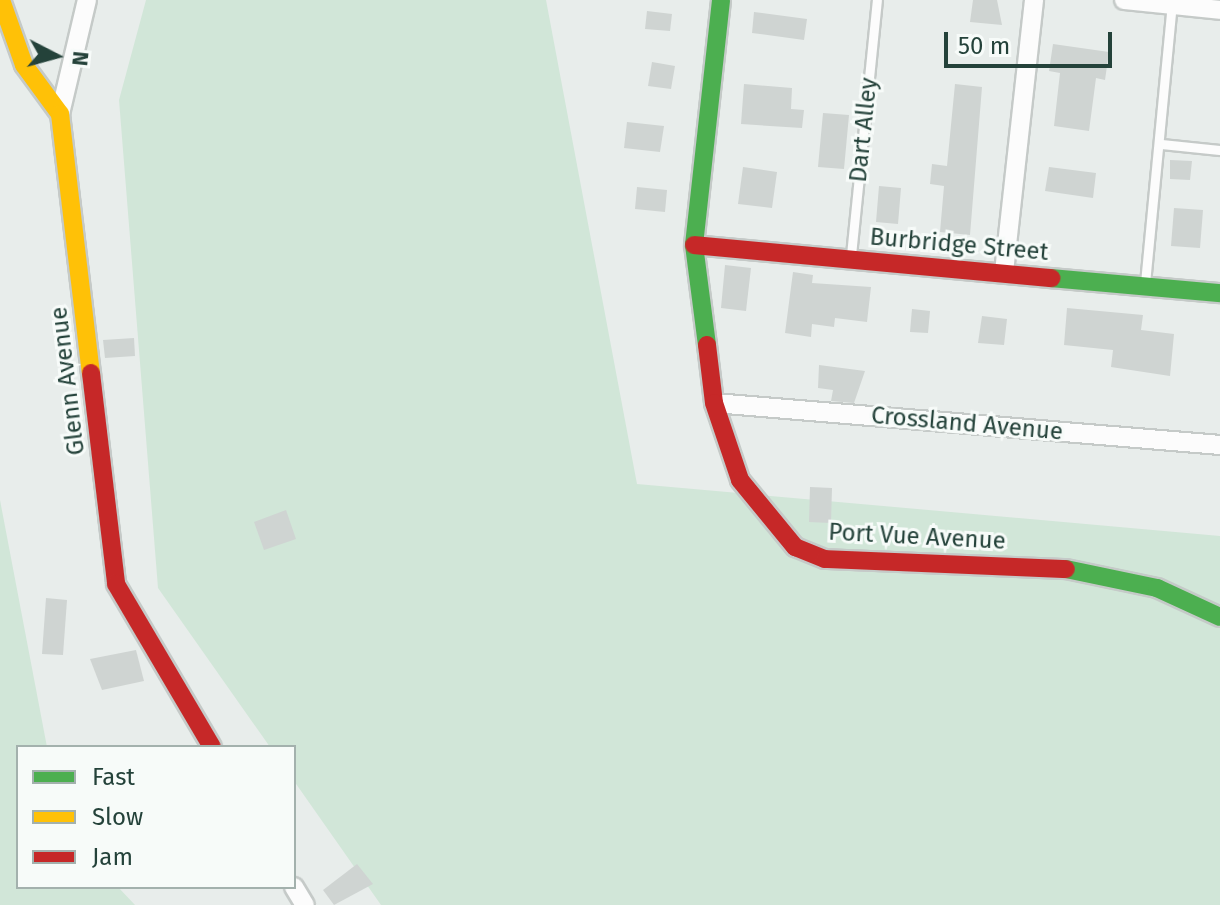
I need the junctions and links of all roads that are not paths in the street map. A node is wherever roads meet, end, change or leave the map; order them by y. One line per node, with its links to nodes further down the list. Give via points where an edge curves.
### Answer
1 (1, 0): 9 (street, Glenn Avenue, via 24,65)
2 (87, 0): 9 (street)
3 (721, 0): 12 (street, Port Vue Avenue)
4 (877, 0): 13 (lane, Dart Alley)
5 (1034, 0): 14 (street)
6 (1124, 0): 7 (street)
7 (1172, 2): 8 (street); 10 (lane)
8 (1220, 10)
9 (60, 114): 20 (street, Glenn Avenue, via 116,584)
10 (1161, 144): 11 (lane); 15 (lane)
11 (1220, 150)
12 (694, 245): 13 (street, Burbridge Street); 17 (street, Port Vue Avenue)
13 (851, 260): 14 (street, Burbridge Street)
14 (1004, 272): 15 (street, Burbridge Street)
15 (1145, 286): 16 (street, Burbridge Street)
16 (1220, 293)
17 (714, 403): 18 (street, Crossland Avenue); 19 (street, Port Vue Avenue, via 740,480 795,547 825,559 1092,570 1157,588)
18 (1220, 445)
19 (1220, 617)
20 (211, 745)

